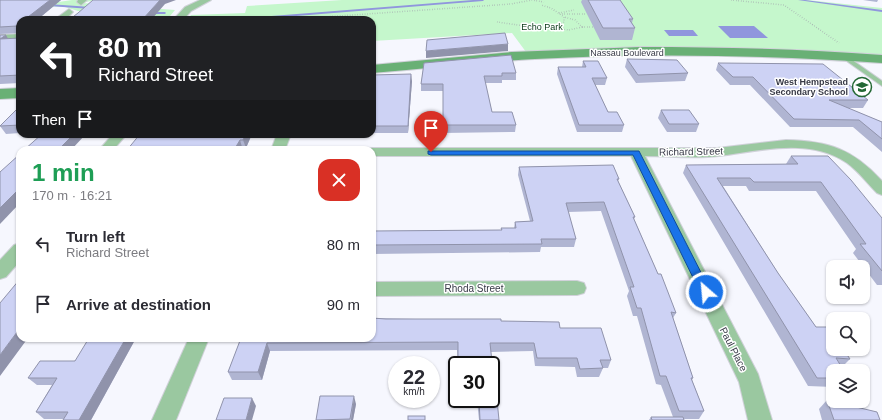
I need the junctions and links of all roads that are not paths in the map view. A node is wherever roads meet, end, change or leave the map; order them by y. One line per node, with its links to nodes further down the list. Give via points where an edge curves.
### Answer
1 (207, 0): 4 (street, via 188,9)
2 (69, 12): 3 (street)
3 (64, 16)
4 (182, 16)
5 (16, 37): 6 (street)
6 (0, 38)
7 (843, 51): 8 (main road, Nassau Boulevard); 9 (main road, Nassau Boulevard, via 587,53); 10 (lane)
8 (882, 59)
9 (376, 69)
10 (882, 84)
11 (16, 93): 12 (main road)
12 (0, 94)
13 (116, 138): 14 (street)
14 (110, 146)
15 (376, 152): 16 (street, Richard Street)
16 (636, 152): 17 (street, Richard Street, via 717,152 753,146 818,146 840,153 851,160); 24 (street, Paul Place, via 750,381)
17 (882, 190)
18 (16, 254): 19 (street)
19 (0, 272)
20 (376, 288): 21 (street, Rhoda Street)
21 (577, 288)
22 (197, 342): 23 (street)
23 (164, 420)
24 (760, 420)

